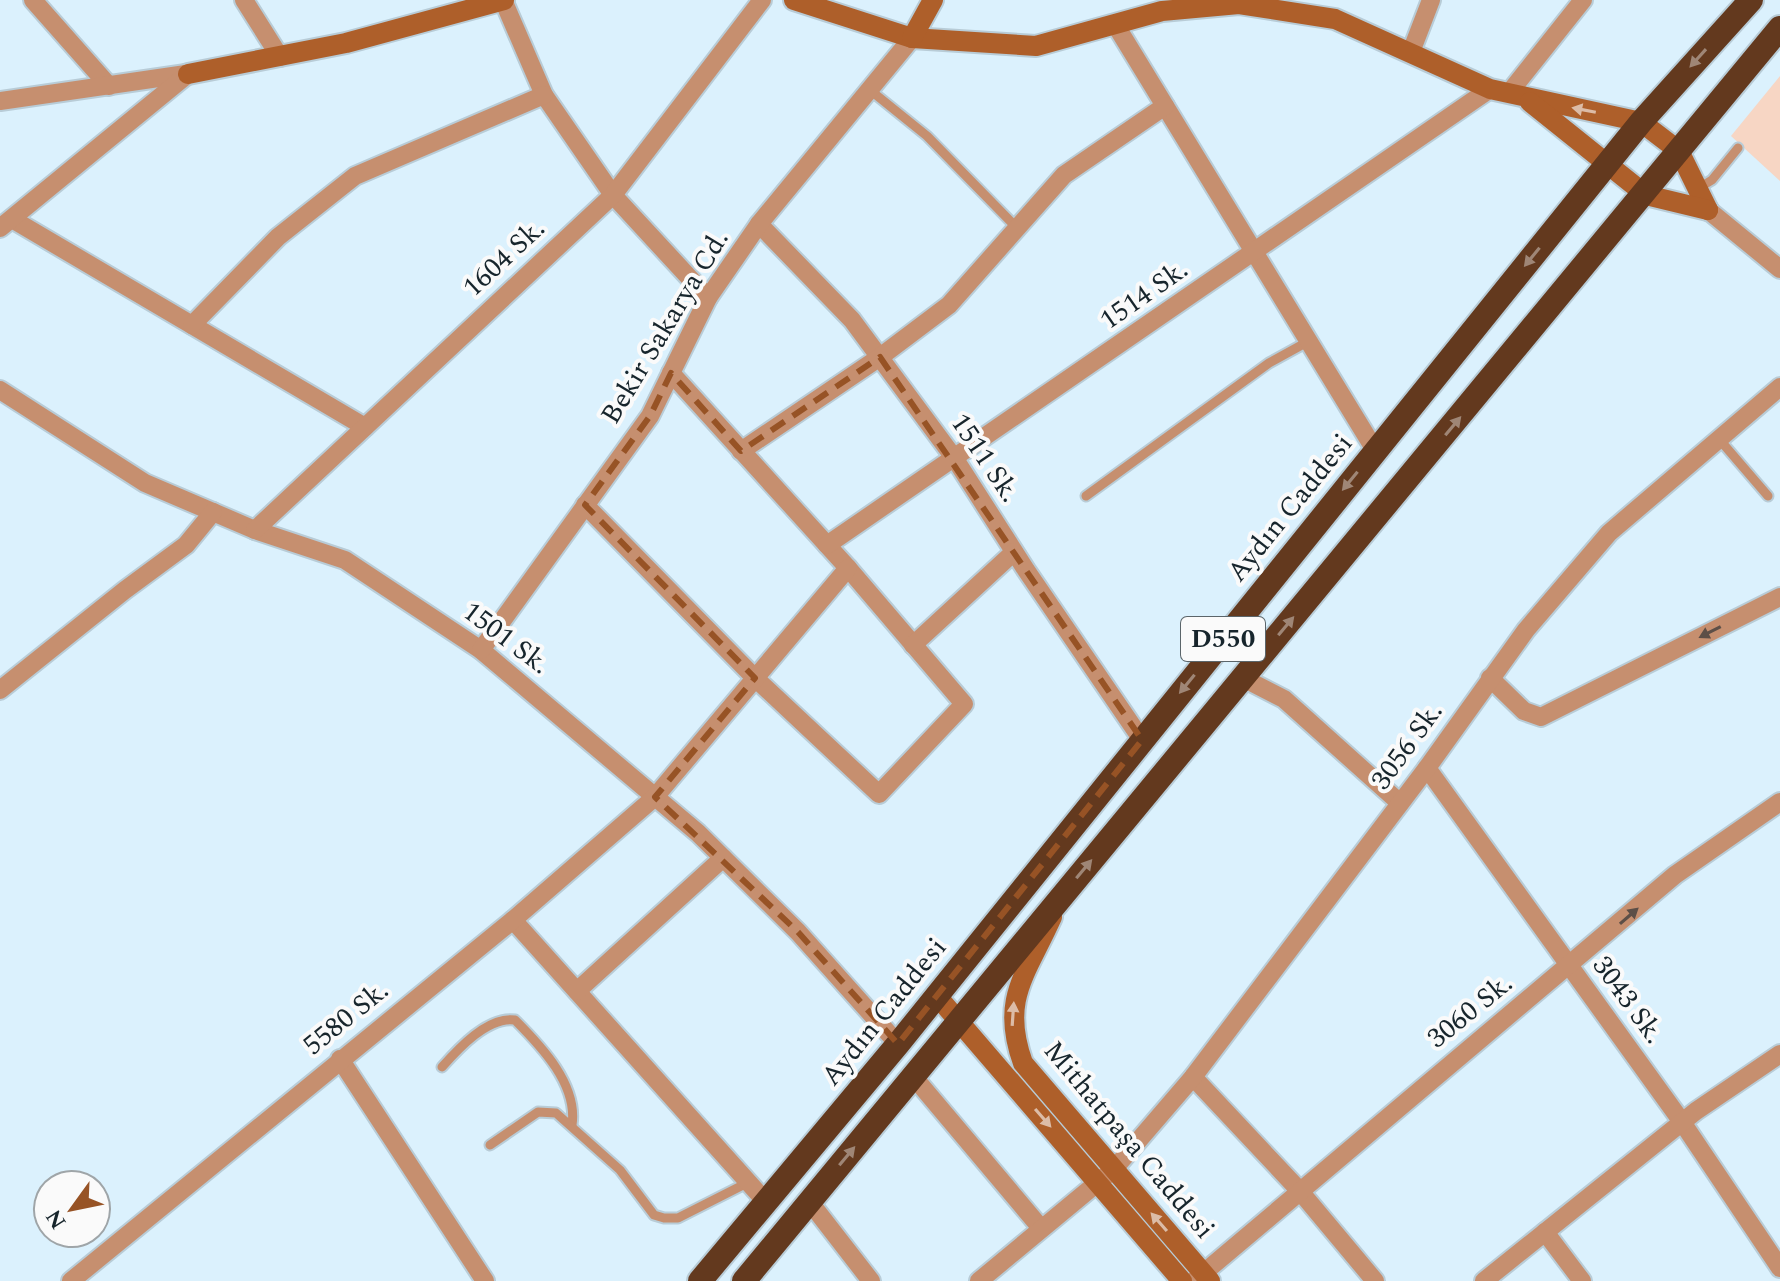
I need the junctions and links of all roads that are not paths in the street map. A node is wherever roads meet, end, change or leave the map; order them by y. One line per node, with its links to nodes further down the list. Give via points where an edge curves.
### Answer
1 (33, 0): 17 (street)
2 (244, 0): 15 (street)
3 (503, 0): 15 (street); 20 (street)
4 (762, 0): 28 (street, 1604 Sk.)
5 (794, 0): 13 (street)
6 (933, 0): 13 (street, Bekir Sakarya Cd.)
7 (1431, 0): 14 (street)
8 (1583, 0): 19 (street, 1514 Sk.)
9 (1751, 0): 23 (highway, Aydın Caddesi / D550, one-way to 23)
10 (1262, 4): 11 (street, via 1162,11); 14 (street, via 1335,19)
11 (1115, 24): 13 (street, via 1036,46); 22 (street)
12 (1780, 28): 25 (highway, D550)
13 (912, 38): 18 (street, Bekir Sakarya Cd.)
14 (1411, 52): 19 (street)
15 (280, 57): 16 (street)
16 (188, 74): 17 (street); 31 (street)
17 (109, 86): 21 (street)
18 (870, 90): 32 (street, Bekir Sakarya Cd.); 33 (lane, via 927,136)
19 (1509, 93): 23 (street, one-way to 19); 26 (street); 34 (street, 1514 Sk.)
20 (544, 95): 28 (street); 37 (street, via 355,176 278,237)
21 (0, 101)
22 (1165, 106): 33 (street, via 1064,175); 34 (street)
23 (1641, 122): 25 (street); 26 (highway, Aydın Caddesi / D550)
24 (1738, 148): 27 (lane, via 1712,180)
25 (1679, 151): 27 (street); 29 (highway, D550)
26 (1608, 163): 29 (street); 45 (highway, Aydın Caddesi / D550, one-way to 45)
27 (1697, 189): 30 (street)
28 (613, 195): 36 (street); 43 (street, 1604 Sk.)
29 (1646, 195): 30 (street); 60 (highway, D550, one-way to 29)
30 (1708, 210): 35 (street)
31 (6, 224): 37 (street)
32 (759, 224): 36 (street, Bekir Sakarya Cd.); 39 (street, 1511 Sk., via 852,320)
33 (1017, 228): 39 (street, via 949,305)
34 (1255, 252): 38 (street); 47 (street, 1514 Sk.)
35 (1780, 269)
36 (708, 298): 40 (street, Bekir Sakarya Cd.)
37 (192, 325): 43 (street)
38 (1309, 341): 45 (street); 48 (lane, via 1269,363)
39 (880, 357): 46 (street); 47 (street, 1511 Sk.)
40 (671, 373): 46 (street); 50 (street, Bekir Sakarya Cd., via 650,416)
41 (1780, 387): 44 (street, 3056 Sk.)
42 (0, 390): 51 (street, 1501 Sk., via 145,483)
43 (365, 427): 52 (street, 1604 Sk.)
44 (1719, 439): 49 (lane); 61 (street, 3056 Sk., via 1609,533)
45 (1375, 450): 63 (highway, Aydın Caddesi / D550, one-way to 63)
46 (741, 451): 53 (street)
47 (955, 459): 53 (street, 1514 Sk.); 54 (street, 1511 Sk.)
48 (1086, 496)
49 (1768, 496)
50 (585, 505): 58 (street, Bekir Sakarya Cd.); 59 (street)
51 (213, 512): 52 (street, 1501 Sk.); 62 (street, via 186,545)
52 (255, 530): 58 (street, 1501 Sk., via 345,560)
53 (827, 545): 55 (street)
54 (1014, 552): 57 (street); 63 (street, 1511 Sk.)
55 (848, 568): 57 (street); 59 (street, 5580 Sk.)
56 (1780, 597): 61 (street, one-way to 61, via 1541,717 1524,711)
57 (913, 645): 59 (street, via 964,704 879,794)
58 (481, 650): 65 (street, 1501 Sk.)
59 (755, 678): 65 (street, 5580 Sk.)
60 (1243, 678): 67 (street, via 1284,699); 69 (highway, D550, one-way to 60)
61 (1490, 678): 64 (street, 3056 Sk.)
62 (0, 690)
63 (1142, 740): 73 (highway, Aydın Caddesi / D550)
64 (1427, 768): 67 (street, 3056 Sk.); 71 (street, 3043 Sk.)
65 (655, 797): 68 (street, 1501 Sk.); 70 (street, 5580 Sk.)
66 (1780, 802): 71 (street, 3060 Sk., one-way to 66, via 1675,875)
67 (1400, 803): 80 (street, 3056 Sk.)
68 (723, 858): 72 (street); 75 (street, 1501 Sk.)
69 (1061, 896): 74 (highway, D550); 84 (street, Mithatpaşa Caddesi, one-way to 69, via 1023,1063 1013,1032 1012,1004)
70 (513, 920): 72 (street); 77 (street, 5580 Sk.)
71 (1570, 967): 81 (street, 3043 Sk.); 87 (street, 3060 Sk.)
72 (577, 991): 85 (street)
73 (937, 996): 74 (street, Mithatpaşa Caddesi); 75 (highway, Aydın Caddesi / D550)
74 (959, 1021): 79 (highway, D550); 86 (street, Mithatpaşa Caddesi, one-way to 86)
75 (898, 1044): 89 (highway, Aydın Caddesi / D550)
76 (1780, 1054): 81 (street)
77 (340, 1059): 94 (street, 5580 Sk.); 95 (street)
78 (442, 1067): 82 (lane, via 487,1028 515,1020 569,1090 575,1108)
79 (913, 1076): 88 (highway, D550, one-way to 79); 90 (street)
80 (1193, 1077): 84 (street, 3056 Sk.); 87 (street)
81 (1682, 1122): 91 (street); 92 (street, 3043 Sk.)
82 (572, 1125): 83 (lane, via 556,1113 538,1112); 85 (lane, via 620,1170 654,1215 678,1218)
83 (490, 1145)
84 (1114, 1169): 86 (street, 3056 Sk.); 93 (street, Mithatpaşa Caddesi, one-way to 84)
85 (749, 1182): 89 (street)
86 (1098, 1183): 90 (street, 3056 Sk.); 100 (street, Mithatpaşa Caddesi)
87 (1299, 1190): 93 (street, 3060 Sk.); 101 (street)
88 (809, 1201): 97 (highway, D550); 98 (street)
89 (766, 1202): 96 (highway, Aydın Caddesi / D550)
90 (1040, 1227): 99 (street, 3056 Sk.)
91 (1545, 1232): 102 (street); 103 (street)
92 (1780, 1268)
93 (1202, 1278)
94 (71, 1281)
95 (485, 1281)
96 (700, 1281)
97 (744, 1281)
98 (871, 1281)
99 (979, 1281)
100 (1182, 1281)
101 (1375, 1281)
102 (1484, 1281)
103 (1582, 1281)

